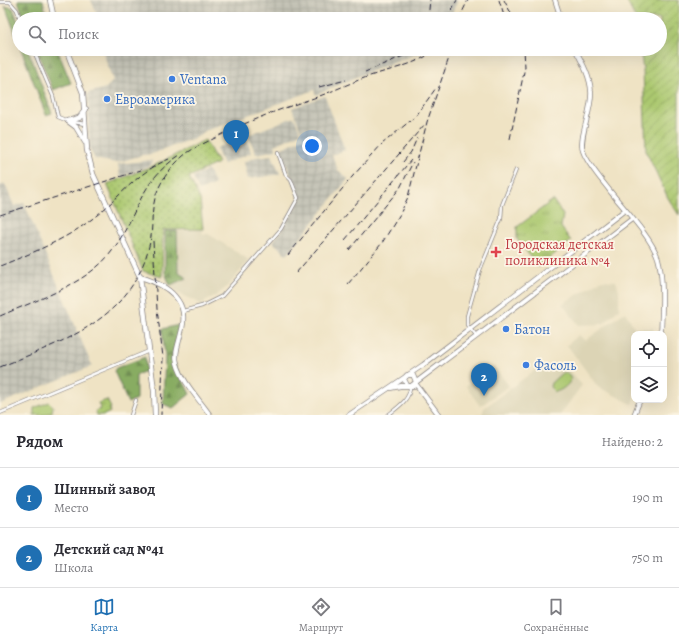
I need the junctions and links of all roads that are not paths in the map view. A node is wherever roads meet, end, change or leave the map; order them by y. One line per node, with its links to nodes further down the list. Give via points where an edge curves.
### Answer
1 (50, 0): 5 (main road)
2 (555, 0): 6 (street)
3 (0, 2): 4 (street, via 10,2)
4 (18, 12)
5 (53, 12)
6 (559, 12)
7 (36, 56): 11 (street, via 53,96 58,117)
8 (69, 56): 10 (main road, via 82,89)
9 (578, 56): 16 (street, via 588,77 591,92 582,150)
10 (86, 109): 11 (main road, via 79,118); 12 (main road)
11 (68, 121): 12 (street); 13 (main road, via 82,134)
12 (86, 124): 13 (main road)
13 (87, 150): 18 (main road, via 97,186)
14 (278, 153): 19 (street, via 298,198 288,218 222,296 202,306)
15 (516, 170): 20 (street, via 502,205 501,219 473,292 467,323)
16 (625, 210): 17 (street); 20 (street)
17 (632, 219): 21 (street, via 658,258 661,283); 22 (street)
18 (140, 277): 19 (street, via 169,290 179,301); 23 (main road)
19 (183, 311): 32 (street, via 184,324 176,351 177,363 182,375)
20 (470, 328): 22 (street); 24 (street)
21 (660, 331)
22 (477, 336): 25 (street)
23 (150, 350): 29 (street); 31 (main road)
24 (408, 375): 25 (street, via 415,376); 25 (street, via 404,379); 26 (street)
25 (413, 385): 26 (street, via 397,386); 34 (street, via 401,405); 35 (street)
26 (387, 390): 33 (street)
27 (136, 400): 30 (street)
28 (639, 403): 36 (street)
29 (0, 413)
30 (131, 415)
31 (155, 415)
32 (210, 415)
33 (349, 415)
34 (388, 415)
35 (439, 415)
36 (634, 415)

